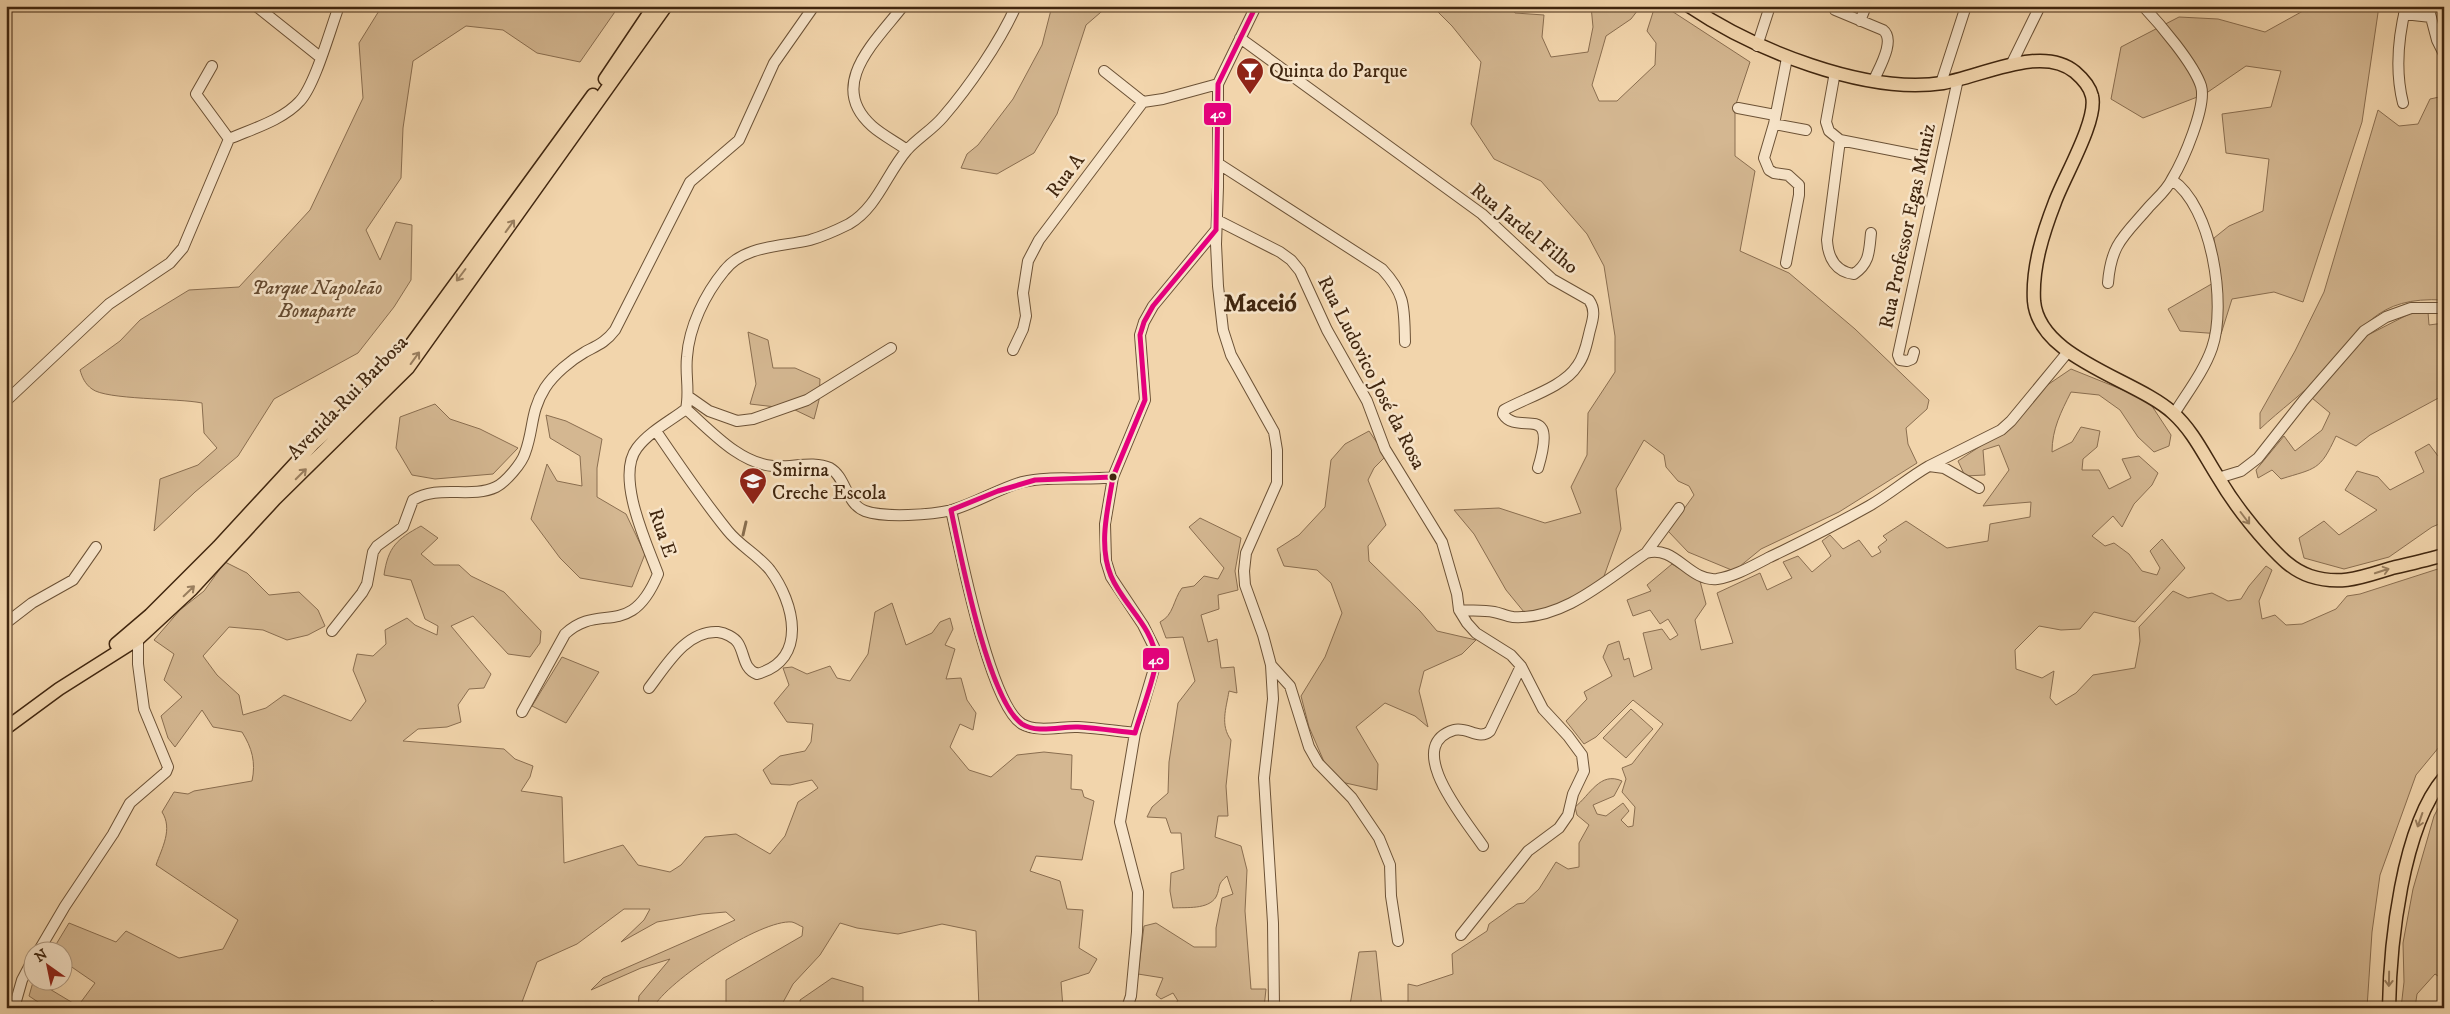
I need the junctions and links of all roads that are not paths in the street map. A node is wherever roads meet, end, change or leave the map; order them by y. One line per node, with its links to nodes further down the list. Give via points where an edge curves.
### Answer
1 (256, 6): 23 (street)
2 (339, 6): 23 (street)
3 (654, 6): 77 (main road, Avenida Rui Barbosa, one-way to 77, via 391,372 314,443 218,547 125,638 51,684)
4 (666, 6): 72 (main road, Avenida Rui Barbosa, one-way to 4, via 192,589 275,499 408,368)
5 (814, 6): 71 (street, via 774,63 739,140 690,182 608,340 565,366 546,386 534,408 525,454 496,487 428,493 413,500 403,527 373,552 366,584)
6 (903, 6): 40 (street, via 861,62 851,84 861,115 872,127)
7 (1016, 6): 40 (street, via 980,66 943,117)
8 (1256, 6): 20 (street)
9 (1690, 6): 21 (main road)
10 (1770, 6): 21 (street)
11 (1866, 6): 19 (street)
12 (1966, 6): 31 (street)
13 (2040, 6): 25 (street)
14 (2144, 6): 43 (street, via 2202,88 2200,114)
15 (2428, 6): 18 (street)
16 (1835, 10): 19 (street)
17 (2405, 10): 18 (street); 34 (street, via 2397,65)
18 (2431, 17): 22 (street, via 2436,40)
19 (1860, 20): 30 (street, via 1883,30 1888,38)
20 (1240, 38): 32 (street); 60 (street, Rua Jardel Filho, via 1482,214 1552,279 1593,305 1594,317 1577,367 1561,381 1504,410 1507,419 1536,425 1544,432 1546,444)
21 (1757, 46): 24 (main road)
22 (2444, 54)
23 (320, 57): 38 (street, via 310,88 299,102 283,114)
24 (1787, 58): 28 (main road); 36 (street)
25 (2011, 65): 29 (main road); 53 (main road, via 2050,62 2072,69 2084,80 2092,95 2092,115 2055,201 2040,246 2034,285 2035,306 2045,328)
26 (212, 66): 38 (street, via 196,94)
27 (1104, 70): 33 (street)
28 (1835, 72): 30 (main road); 39 (street, via 1826,126)
29 (1958, 79): 31 (main road); 52 (street, Rua Professor Egas Muniz, via 1898,356 1900,360 1907,361 1912,359)
30 (1874, 80): 31 (main road, via 1904,84)
31 (1941, 83)
32 (1218, 84): 33 (street, via 1163,100); 42 (street)
33 (1143, 102): 51 (street, Rua A, via 1040,240 1028,261 1023,280 1026,316)
34 (2403, 103)
35 (1738, 108): 36 (street)
36 (1774, 120): 37 (street); 46 (street, via 1765,165 1774,173 1788,175 1799,186)
37 (1806, 130)
38 (229, 139): 55 (street, via 183,248 170,263 109,304)
39 (1840, 140): 41 (street); 45 (street, via 1827,240 1827,251 1833,263 1845,273 1854,274 1863,268 1868,260)
40 (907, 150): 54 (street, via 874,200 851,222 812,239 746,253 724,271 700,310 690,336 686,358)
41 (1916, 155)
42 (1219, 164): 44 (street); 49 (street, via 1382,269 1396,284 1404,304)
43 (2172, 180): 47 (street, via 2112,254); 57 (street, via 2184,192 2203,225 2218,284 2213,346)
44 (1217, 225): 61 (street, via 1144,322 1140,335 1145,400); 69 (street, Rua Ludovico José da Rosa, via 1280,252 1300,271 1327,330 1360,387 1385,449 1442,542); 73 (street, via 1218,286 1224,330 1231,355 1274,432 1277,450 1277,483 1246,553 1244,571 1245,585 1264,635)
45 (1871, 233)
46 (1786, 263)
47 (2108, 283)
48 (2444, 308): 62 (street, via 2411,308 2386,317 2364,331 2258,458 2241,471)
49 (1405, 342)
50 (891, 348): 54 (street, via 806,400 754,419 737,421 709,411)
51 (1013, 350)
52 (1914, 352)
53 (2067, 352): 57 (main road, via 2155,399); 59 (street, via 2001,430)
54 (689, 397): 56 (street)
55 (6, 401)
56 (686, 409): 58 (street, Rua E); 65 (street, via 741,454 770,466 815,465 829,468 864,511 905,515)
57 (2174, 414): 62 (main road, via 2192,434)
58 (656, 431): 75 (street, via 726,530 770,570 786,597 792,636 781,661 757,674 747,667 740,647 731,636 710,632 698,636 679,650); 76 (street, Rua E, via 647,436 636,450 631,466 634,508 658,574 649,594 637,608 619,618 574,625 553,654)
59 (1929, 466): 63 (street, via 1944,468); 67 (street, via 1870,505 1736,574 1708,579 1662,551)
60 (1538, 468)
61 (1113, 477): 65 (street, via 1047,478 1022,483); 79 (street, via 1105,524 1106,561 1111,577 1150,640 1156,662)
62 (2218, 478): 68 (main road, one-way to 68, via 2246,520 2293,568 2309,576 2357,580)
63 (1979, 488)
64 (1678, 508): 67 (street)
65 (951, 510): 79 (street, via 979,633 1011,713 1023,724 1039,727)
66 (96, 548): 70 (street, via 72,580 32,603)
67 (1646, 553): 69 (street, via 1588,594 1557,610 1512,617 1494,612)
68 (2444, 555)
69 (1459, 610): 74 (street, Rua Ludovico José da Rosa, via 1476,633 1511,655)
70 (6, 623)
71 (332, 631)
72 (138, 639): 78 (main road, Avenida Rui Barbosa, via 59,689); 84 (street, via 144,709 168,767 130,803)
73 (1270, 665): 83 (street, via 1290,686 1309,747 1318,763 1352,798 1379,838 1390,865); 88 (street, via 1273,699 1264,778 1273,923)
74 (1521, 666): 81 (street, via 1490,731 1482,735 1465,730 1451,731 1438,740 1434,751 1438,778); 82 (street, Rua Ludovico José da Rosa, via 1543,710 1582,755 1584,771 1568,815 1559,828 1528,851)
75 (649, 688)
76 (522, 712)
77 (6, 717)
78 (6, 728)
79 (1135, 733): 87 (street, via 1120,822 1138,892 1131,996)
80 (2444, 778): 89 (main road, one-way to 89, via 2421,816 2400,889 2390,969)
81 (1483, 846)
82 (1462, 935)
83 (1398, 941)
84 (44, 942)
85 (22, 980): 86 (street)
86 (14, 1008)
87 (1127, 1008)
88 (1274, 1008)
89 (2389, 1008)

